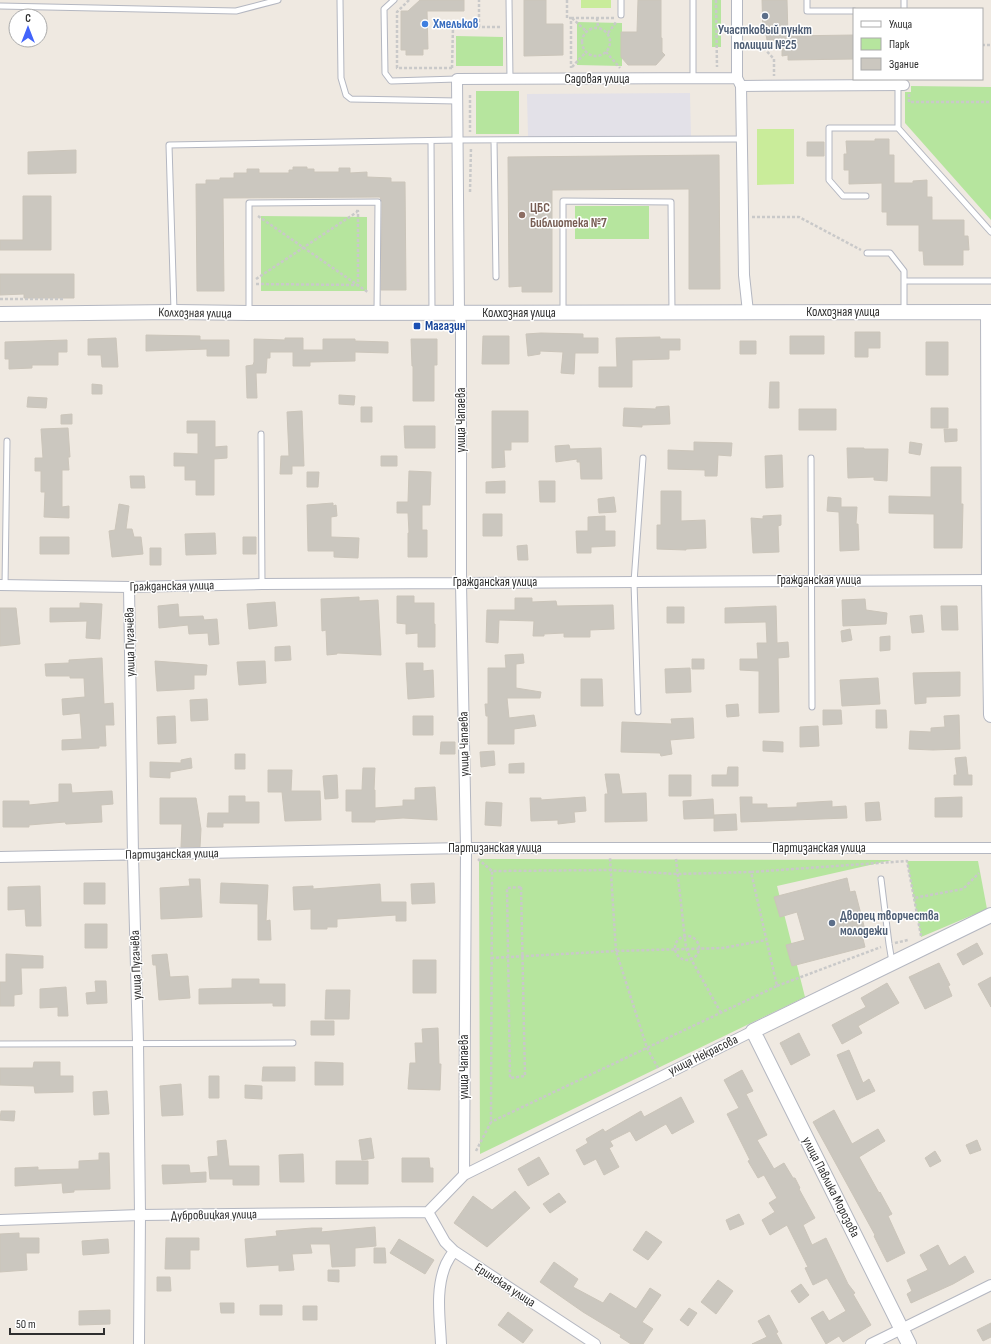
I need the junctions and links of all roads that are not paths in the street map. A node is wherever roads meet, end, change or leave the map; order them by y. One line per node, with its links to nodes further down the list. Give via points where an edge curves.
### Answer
1 (278, 0): 9 (lane, via 236,11)
2 (340, 0): 17 (lane, via 341,78 346,95 351,99)
3 (394, 0): 14 (lane, via 384,9 385,73 391,81)
4 (509, 0): 13 (lane)
5 (621, 0): 11 (lane)
6 (693, 0): 12 (lane)
7 (737, 0): 15 (street)
8 (807, 0): 10 (lane, via 807,11)
9 (0, 6)
10 (853, 11)
11 (621, 15)
12 (692, 78): 13 (street, Садовая улица); 15 (street, Садовая улица)
13 (510, 79): 14 (street, Садовая улица)
14 (457, 80): 17 (street, улица Чапаева)
15 (739, 82): 16 (street, Садовая улица); 19 (street)
16 (903, 84): 18 (lane)
17 (457, 101): 20 (street, улица Чапаева)
18 (898, 128): 23 (lane, via 829,128 829,180 843,196); 24 (lane)
19 (742, 139): 21 (lane); 30 (street, via 744,275)
20 (458, 140): 21 (lane); 22 (lane); 36 (street, улица Чапаева)
21 (494, 140): 26 (lane)
22 (431, 141): 29 (lane, via 169,145); 35 (lane)
23 (866, 196)
24 (991, 232)
25 (867, 253): 27 (lane, via 890,253 904,271)
26 (496, 277)
27 (904, 281): 28 (lane); 31 (lane)
28 (991, 281)
29 (174, 312): 33 (street, Колхозная улица); 39 (street, Колхозная улица)
30 (748, 312): 31 (street, Колхозная улица); 38 (street, Колхозная улица)
31 (904, 312): 32 (street, Колхозная улица)
32 (989, 312): 45 (street)
33 (249, 313): 34 (street, Колхозная улица); 34 (lane, via 249,203 378,202)
34 (377, 313): 35 (street, Колхозная улица)
35 (432, 313): 36 (street, Колхозная улица)
36 (459, 313): 37 (street, Колхозная улица); 47 (street, улица Чапаева)
37 (563, 313): 38 (street, Колхозная улица); 38 (lane, via 563,201 578,201 671,202)
38 (672, 313)
39 (0, 314)
40 (261, 434): 48 (lane)
41 (7, 441): 49 (lane)
42 (643, 458): 46 (lane)
43 (810, 458): 44 (lane)
44 (811, 580): 45 (street, Гражданская улица); 46 (street, Гражданская улица); 51 (lane)
45 (990, 580): 53 (street)
46 (634, 582): 47 (street, Гражданская улица); 52 (lane)
47 (461, 583): 48 (street, Гражданская улица); 54 (street, улица Чапаева)
48 (262, 584): 50 (street, Гражданская улица)
49 (2, 586): 50 (street, Гражданская улица)
50 (129, 587): 56 (street, улица Пугачёва)
51 (812, 707)
52 (638, 712)
53 (991, 715)
54 (466, 848): 55 (street, Партизанская улица); 56 (street, Партизанская улица); 65 (street, улица Чапаева)
55 (991, 848)
56 (133, 855): 57 (street, Партизанская улица); 64 (street, улица Пугачёва)
57 (0, 857)
58 (881, 879): 60 (lane, via 888,944)
59 (991, 915): 60 (street, улица Некрасова)
60 (893, 963): 61 (street, улица Некрасова)
61 (753, 1031): 65 (street, улица Некрасова); 71 (street, улица Павлика Морозова)
62 (293, 1043): 64 (lane)
63 (0, 1044): 64 (lane)
64 (138, 1044): 67 (street, улица Пугачёва)
65 (464, 1175): 66 (street, улица Некрасова)
66 (428, 1212): 67 (street, Дубровицкая улица); 69 (street, Еринская улица, via 445,1242)
67 (140, 1215): 68 (street, Дубровицкая улица); 72 (street, улица Пугачёва)
68 (0, 1220)
69 (454, 1251): 73 (street, via 446,1265 440,1288); 74 (street, Еринская улица)
70 (991, 1285): 71 (street)
71 (902, 1328): 75 (street); 76 (street, улица Павлика Морозова)
72 (139, 1344)
73 (441, 1344)
74 (595, 1344)
75 (871, 1344)
76 (909, 1344)

